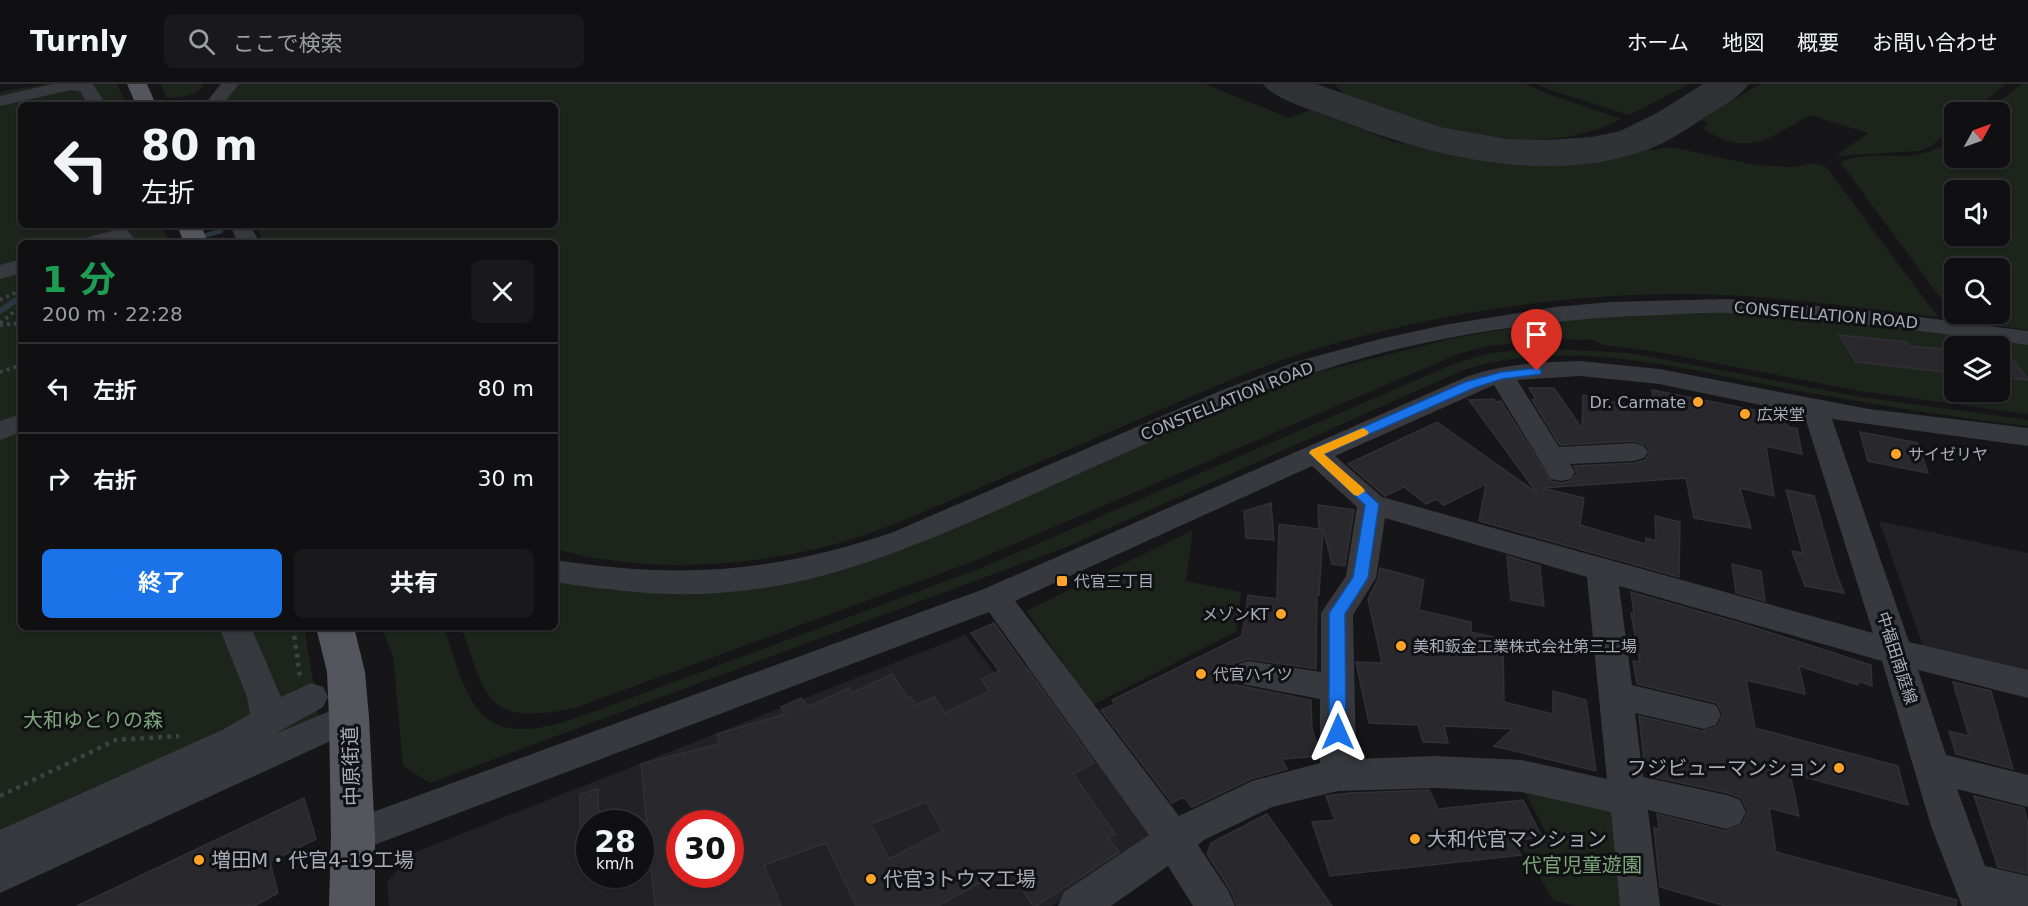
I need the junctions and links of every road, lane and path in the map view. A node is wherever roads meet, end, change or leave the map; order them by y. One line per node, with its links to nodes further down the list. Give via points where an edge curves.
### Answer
1 (137, 84): 6 (main road)
2 (230, 84): 7 (street)
3 (88, 85): 4 (street); 5 (street)
4 (0, 101)
5 (96, 102)
6 (145, 102)
7 (215, 102)
8 (119, 234): 9 (street)
9 (102, 240)
10 (18, 267): 11 (street)
11 (0, 273)
12 (18, 291): 13 (path)
13 (0, 300)
14 (18, 309): 16 (path)
15 (18, 323): 16 (path)
16 (0, 324)
17 (2028, 338): 29 (street, CONSTELLATION ROAD, via 1857,316 1728,306 1611,309 1498,322 1380,346 1304,367 853,558 795,573 724,582 666,584)
18 (18, 366): 19 (path)
19 (0, 372)
20 (1501, 375): 21 (street, via 1596,370 1652,376); 25 (street); 26 (street, via 1556,464)
21 (1815, 408): 24 (street); 34 (street, 中福田南庭線)
22 (18, 423): 23 (street)
23 (0, 431)
24 (2028, 437)
25 (1315, 453): 27 (street); 30 (street)
26 (1635, 453)
27 (1372, 504): 28 (street); 37 (street, via 1361,578 1337,613)
28 (1602, 571): 34 (street); 39 (street)
29 (558, 572)
30 (995, 597): 50 (street); 51 (street)
31 (236, 630): 42 (street, via 264,697)
32 (294, 630): 38 (path)
33 (336, 630): 41 (main road, 中原街道, via 346,672)
34 (1896, 653): 36 (street); 44 (street, 中福田南庭線)
35 (1248, 674): 37 (street)
36 (2028, 684)
37 (1337, 688): 45 (street)
38 (306, 691): 42 (street)
39 (1616, 695): 40 (street); 47 (street)
40 (1704, 715)
41 (349, 717): 50 (main road, 中原街道); 53 (street)
42 (269, 720): 52 (street, via 236,740)
43 (187, 735): 48 (path, via 116,741)
44 (1932, 767): 46 (street); 54 (street, 中福田南庭線)
45 (1338, 775): 47 (street, via 1436,772 1522,776); 51 (street, via 1265,792 1191,828)
46 (2028, 791)
47 (1627, 795): 49 (street); 56 (street)
48 (0, 796)
49 (1727, 812)
50 (353, 836): 57 (main road, 中原街道)
51 (1174, 841): 58 (street); 59 (street)
52 (0, 849)
53 (0, 874)
54 (1978, 893): 55 (street)
55 (2028, 894)
56 (1646, 904)
57 (352, 906)
58 (1078, 906)
59 (1215, 906)

